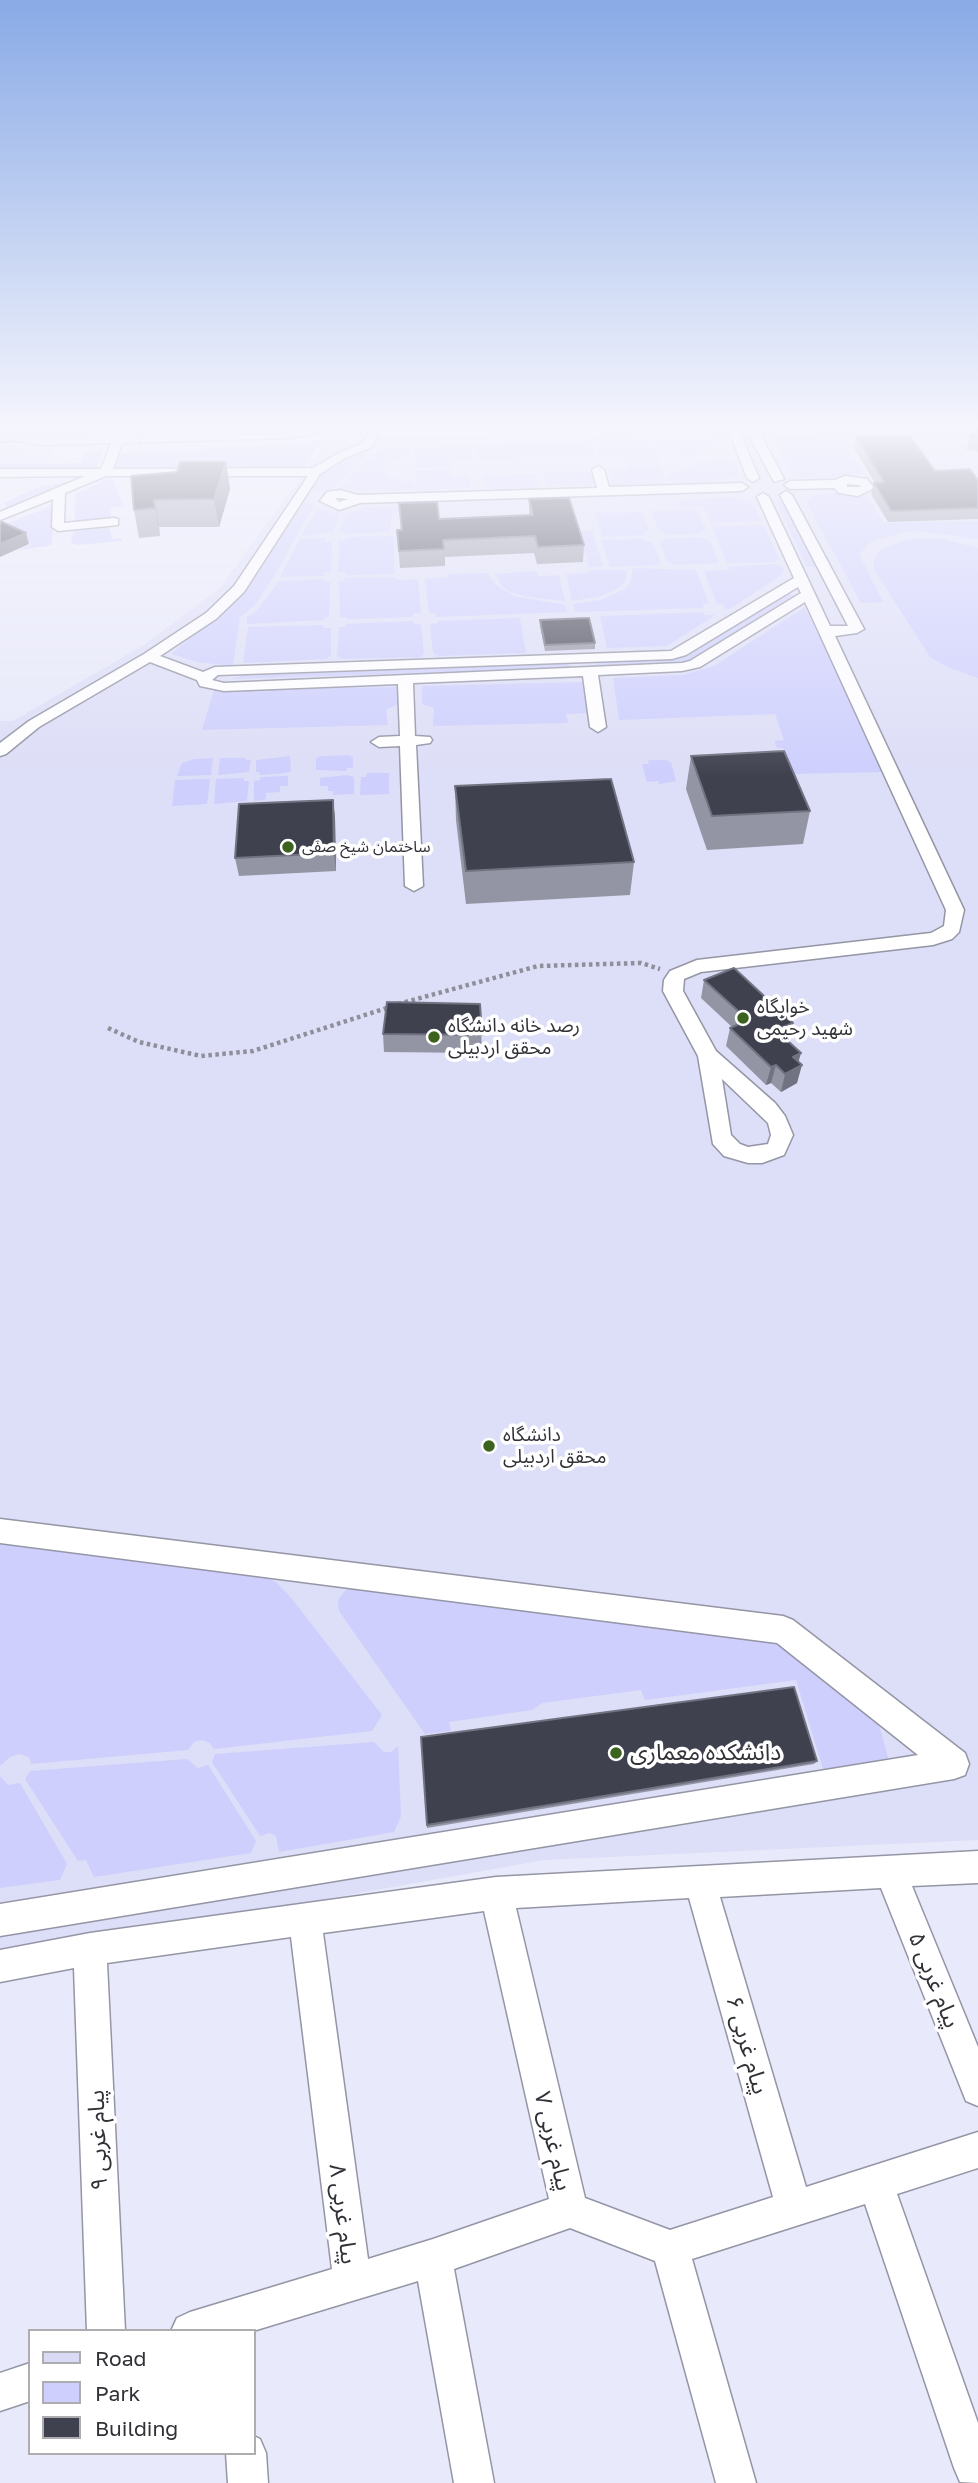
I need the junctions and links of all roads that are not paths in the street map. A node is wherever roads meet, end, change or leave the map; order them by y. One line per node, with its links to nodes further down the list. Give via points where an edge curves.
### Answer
1 (266, 546): 8 (street, via 239,589 211,616)
2 (786, 546): 5 (street)
3 (815, 546): 4 (street)
4 (826, 570): 5 (street); 6 (street)
5 (804, 584): 6 (street); 7 (street); 9 (street, via 695,664); 10 (street, via 672,655 215,671)
6 (836, 588): 7 (street, via 857,629)
7 (827, 629): 17 (street, via 955,910 953,928 933,939 697,966 677,975 673,991)
8 (149, 657): 10 (street); 15 (street, via 34,724)
9 (590, 672): 11 (street); 12 (street)
10 (204, 678): 11 (street, via 205,683 224,687)
11 (405, 679): 13 (street)
12 (598, 727)
13 (416, 740): 14 (street); 16 (street)
14 (379, 741)
15 (0, 751)
16 (414, 886)
17 (708, 1056): 17 (street, via 778,1121 782,1135 776,1149 748,1155 732,1150 721,1138)
18 (0, 1531): 24 (street, via 783,1630 954,1764)
19 (978, 1867): 20 (street)
20 (890, 1872): 21 (street); 27 (street, پیام غربی ۵)
21 (700, 1882): 22 (street); 30 (street, پیام غربی ۶)
22 (496, 1893): 23 (street); 31 (street, پیام غربی ۷)
23 (305, 1918): 25 (street); 34 (street, پیام غربی ۸)
24 (0, 1920)
25 (90, 1950): 26 (street); 36 (street, پیام غربی ۹)
26 (0, 1966)
27 (978, 2089)
28 (978, 2150): 29 (street)
29 (875, 2182): 30 (street); 41 (street)
30 (794, 2208): 32 (street)
31 (570, 2210): 32 (street, پیام غربی ۷); 33 (street, پیام غربی ۸)
32 (670, 2248): 44 (street)
33 (433, 2258): 34 (street, پیام غربی ۸); 43 (street)
34 (352, 2282): 35 (street)
35 (235, 2324): 37 (street)
36 (106, 2329)
37 (203, 2329)
38 (28, 2383): 39 (street)
39 (0, 2392)
40 (246, 2455): 42 (street)
41 (974, 2468)
42 (248, 2483)
43 (474, 2483)
44 (736, 2483)

